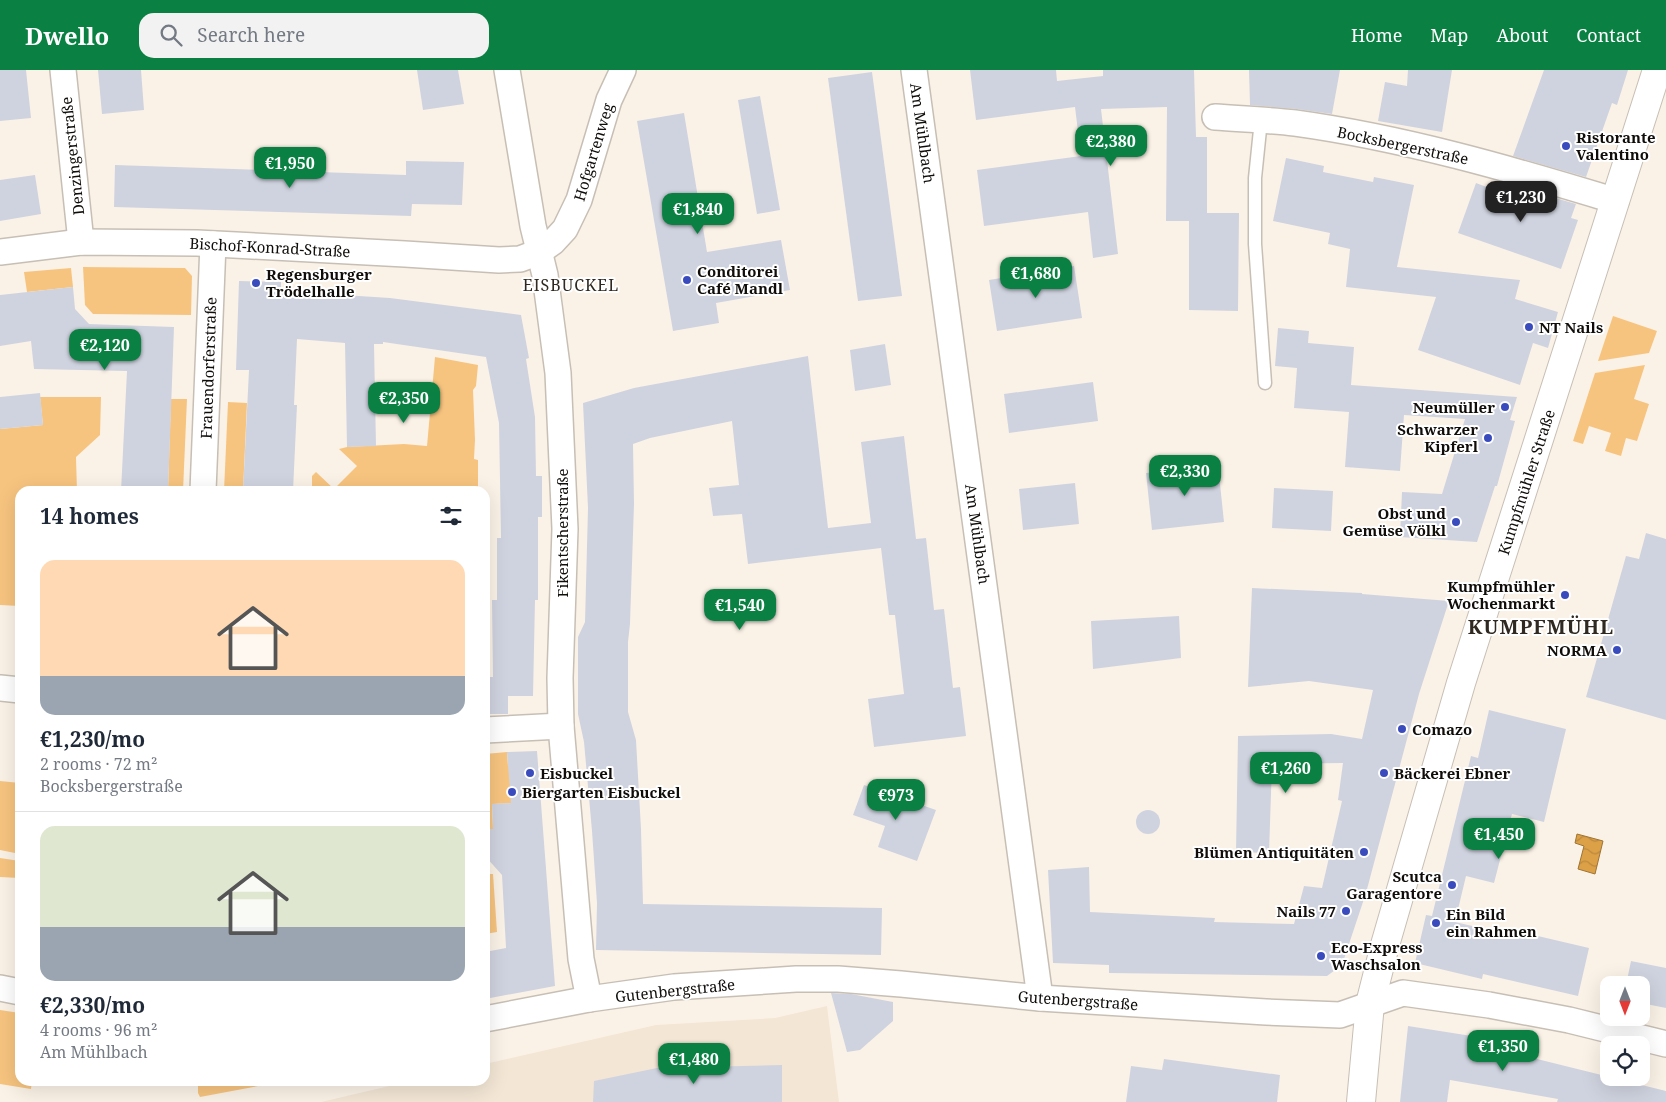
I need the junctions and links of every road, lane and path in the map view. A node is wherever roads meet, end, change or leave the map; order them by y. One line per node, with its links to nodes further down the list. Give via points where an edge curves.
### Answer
1 (63, 70): 9 (street, Denzingerstraße)
2 (507, 70): 12 (street, Fikentscherstraße)
3 (623, 70): 12 (street, Hofgartenweg, via 609,100 579,200 565,229)
4 (914, 70): 21 (street, Am Mühlbach)
5 (1657, 70): 8 (street, Kumpfmühler Straße)
6 (1215, 117): 7 (street, Bocksbergerstraße)
7 (1261, 120): 8 (street, Bocksbergerstraße, via 1343,131 1477,160); 13 (lane, via 1255,178 1255,244)
8 (1616, 201): 23 (street, Kumpfmühler Straße, via 1461,683)
9 (81, 242): 10 (street, Bischof-Konrad-Straße); 11 (street, Bischof-Konrad-Straße)
10 (213, 244): 12 (street, Bischof-Konrad-Straße, via 499,260 520,259); 14 (street, Frauendorferstraße)
11 (0, 252)
12 (539, 252): 17 (street, Fikentscherstraße, via 558,373 565,529)
13 (1265, 383)
14 (203, 486)
15 (0, 688): 16 (street)
16 (15, 690)
17 (561, 726): 18 (street); 22 (street, Fikentscherstraße, via 581,959)
18 (490, 730)
19 (0, 988): 20 (street)
20 (15, 991)
21 (1040, 998): 22 (street, Gutenbergstraße, via 838,979 796,979 674,987); 23 (street, Gutenbergstraße, via 1340,1015)
22 (590, 999): 24 (street, Gutenbergstraße)
23 (1370, 1004): 25 (street, Gutenbergstraße, via 1403,993 1569,1020); 26 (street, Kumpfmühler Straße)
24 (490, 1018)
25 (1666, 1044)
26 (1361, 1102)

